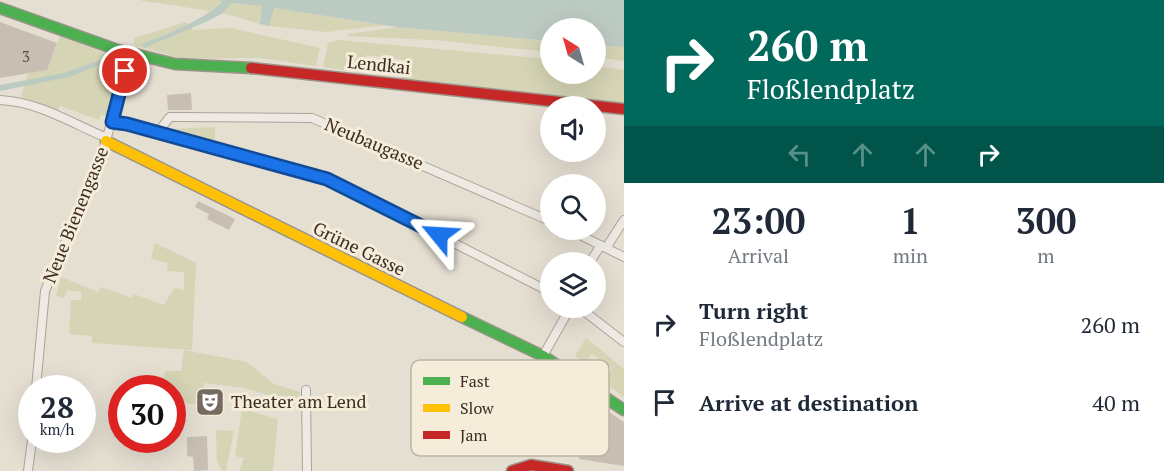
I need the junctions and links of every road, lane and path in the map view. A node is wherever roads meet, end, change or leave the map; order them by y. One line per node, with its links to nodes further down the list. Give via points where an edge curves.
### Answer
1 (0, 9): 2 (main road, Lendkai)
2 (131, 53): 4 (main road, Lendkai, via 187,65 258,68); 5 (street, Neue Bienengasse)
3 (0, 100): 7 (street, via 50,110)
4 (624, 109)
5 (112, 122): 6 (street); 7 (street, Neue Bienengasse)
6 (157, 133): 8 (street, Neubaugasse, via 171,117 312,118); 14 (street, via 338,184)
7 (107, 140): 18 (main road, Grüne Gasse, via 344,261); 20 (street, Neue Bienengasse, via 45,291)
8 (540, 217)
9 (624, 220): 11 (street)
10 (589, 240): 11 (street)
11 (603, 247): 12 (street); 13 (street)
12 (599, 252)
13 (624, 257)
14 (540, 287)
15 (564, 318): 18 (street)
16 (593, 318): 17 (street)
17 (624, 342)
18 (543, 356): 19 (main road, Grüne Gasse)
19 (549, 360)
20 (37, 375)
21 (306, 390): 26 (street)
22 (609, 400): 23 (main road, Grüne Gasse)
23 (624, 410)
24 (30, 453): 25 (street)
25 (28, 471)
26 (307, 471)
27 (513, 471): 28 (main road, via 531,465)
28 (568, 471)

